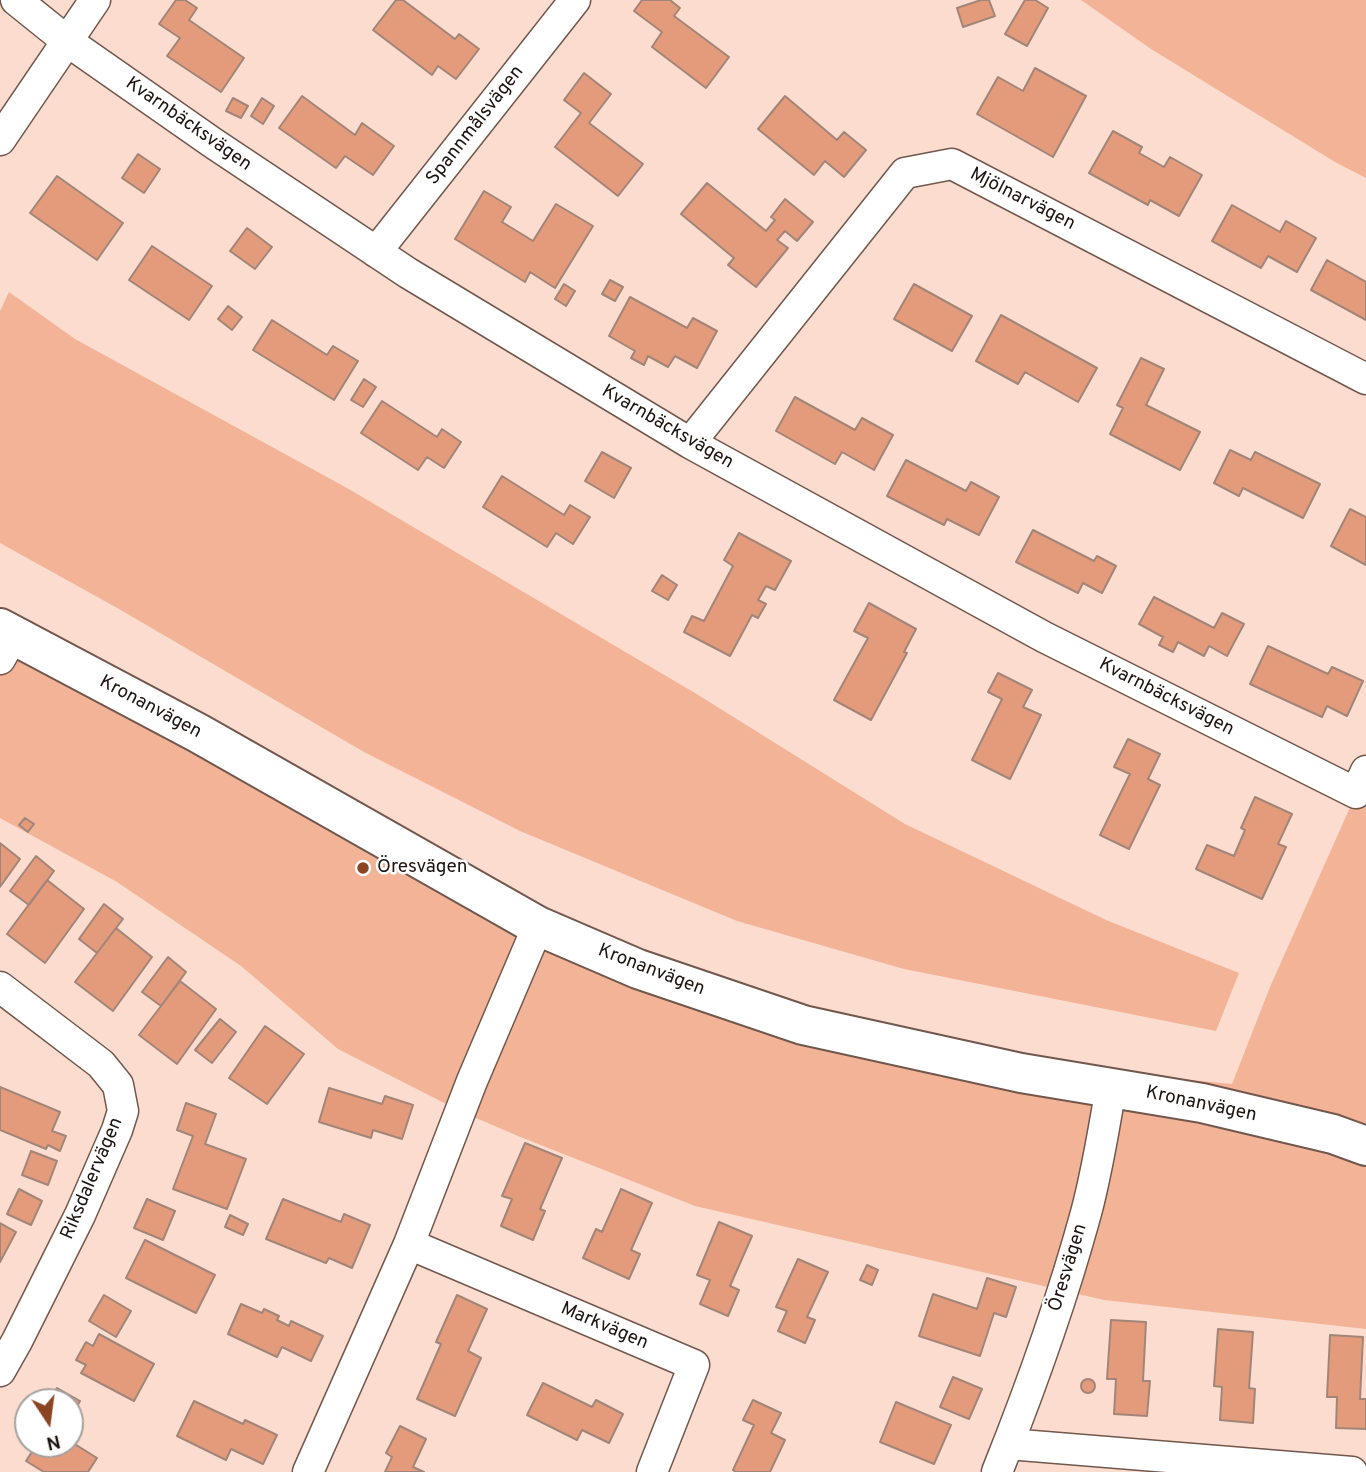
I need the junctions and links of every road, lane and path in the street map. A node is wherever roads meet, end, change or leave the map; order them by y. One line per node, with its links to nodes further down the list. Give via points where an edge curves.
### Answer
1 (16, 0): 4 (street, Kvarnbäcksvägen)
2 (95, 0): 4 (street)
3 (575, 0): 6 (street, Spannmålsvägen)
4 (67, 41): 5 (street); 6 (street, Kvarnbäcksvägen)
5 (0, 140)
6 (376, 252): 8 (street, Kvarnbäcksvägen)
7 (1366, 379): 8 (street, Mjölnarvägen, via 952,164 905,173)
8 (690, 443): 10 (street, Kvarnbäcksvägen, via 1044,637)
9 (4, 641): 11 (street, Kronanvägen, via 198,733)
10 (1361, 782)
11 (538, 926): 13 (street, Kronanvägen, via 638,968 803,1025 1021,1073); 15 (street)
12 (0, 987): 16 (street, Riksdalervägen, via 101,1064 118,1085 122,1111 80,1215)
13 (1111, 1087): 14 (street, Kronanvägen, via 1202,1102); 17 (street, Öresvägen, via 1087,1211 1064,1290)
14 (1366, 1146)
15 (409, 1244): 18 (street); 19 (street, Markvägen, via 694,1365)
16 (0, 1371)
17 (1008, 1444): 20 (street, Öresvägen); 21 (street)
18 (308, 1472)
19 (653, 1472)
20 (997, 1472)
21 (1352, 1472)

